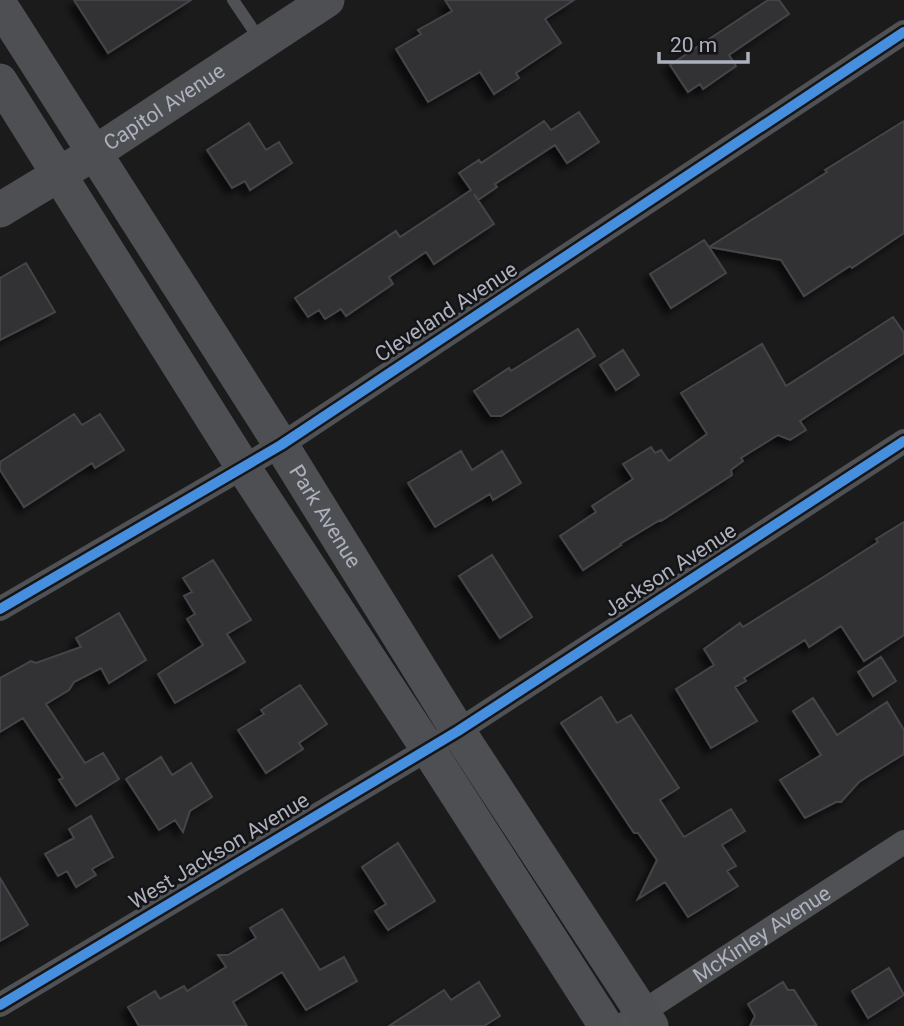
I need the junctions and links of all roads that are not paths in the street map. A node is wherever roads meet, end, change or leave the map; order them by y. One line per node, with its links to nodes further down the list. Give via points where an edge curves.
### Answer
1 (233, 0): 5 (lane)
2 (327, 0): 5 (main road, Capitol Avenue)
3 (0, 5): 7 (main road, Park Avenue)
4 (904, 32): 11 (street, Cleveland Avenue)
5 (262, 43): 7 (main road, Capitol Avenue)
6 (0, 81): 8 (main road, Park Avenue)
7 (96, 152): 8 (main road, Capitol Avenue); 11 (main road, Park Avenue)
8 (60, 175): 9 (main road, Capitol Avenue); 12 (main road, Park Avenue)
9 (0, 210)
10 (904, 441): 14 (street, Jackson Avenue)
11 (281, 445): 12 (street, Cleveland Avenue); 14 (main road, Park Avenue)
12 (243, 467): 13 (street, Cleveland Avenue); 15 (main road, Park Avenue)
13 (0, 609)
14 (458, 731): 15 (street, West Jackson Avenue); 18 (main road, Park Avenue)
15 (428, 748): 17 (street, West Jackson Avenue); 19 (main road, Park Avenue)
16 (904, 842): 18 (street, McKinley Avenue)
17 (0, 1005)
18 (638, 1021)
19 (606, 1026)

